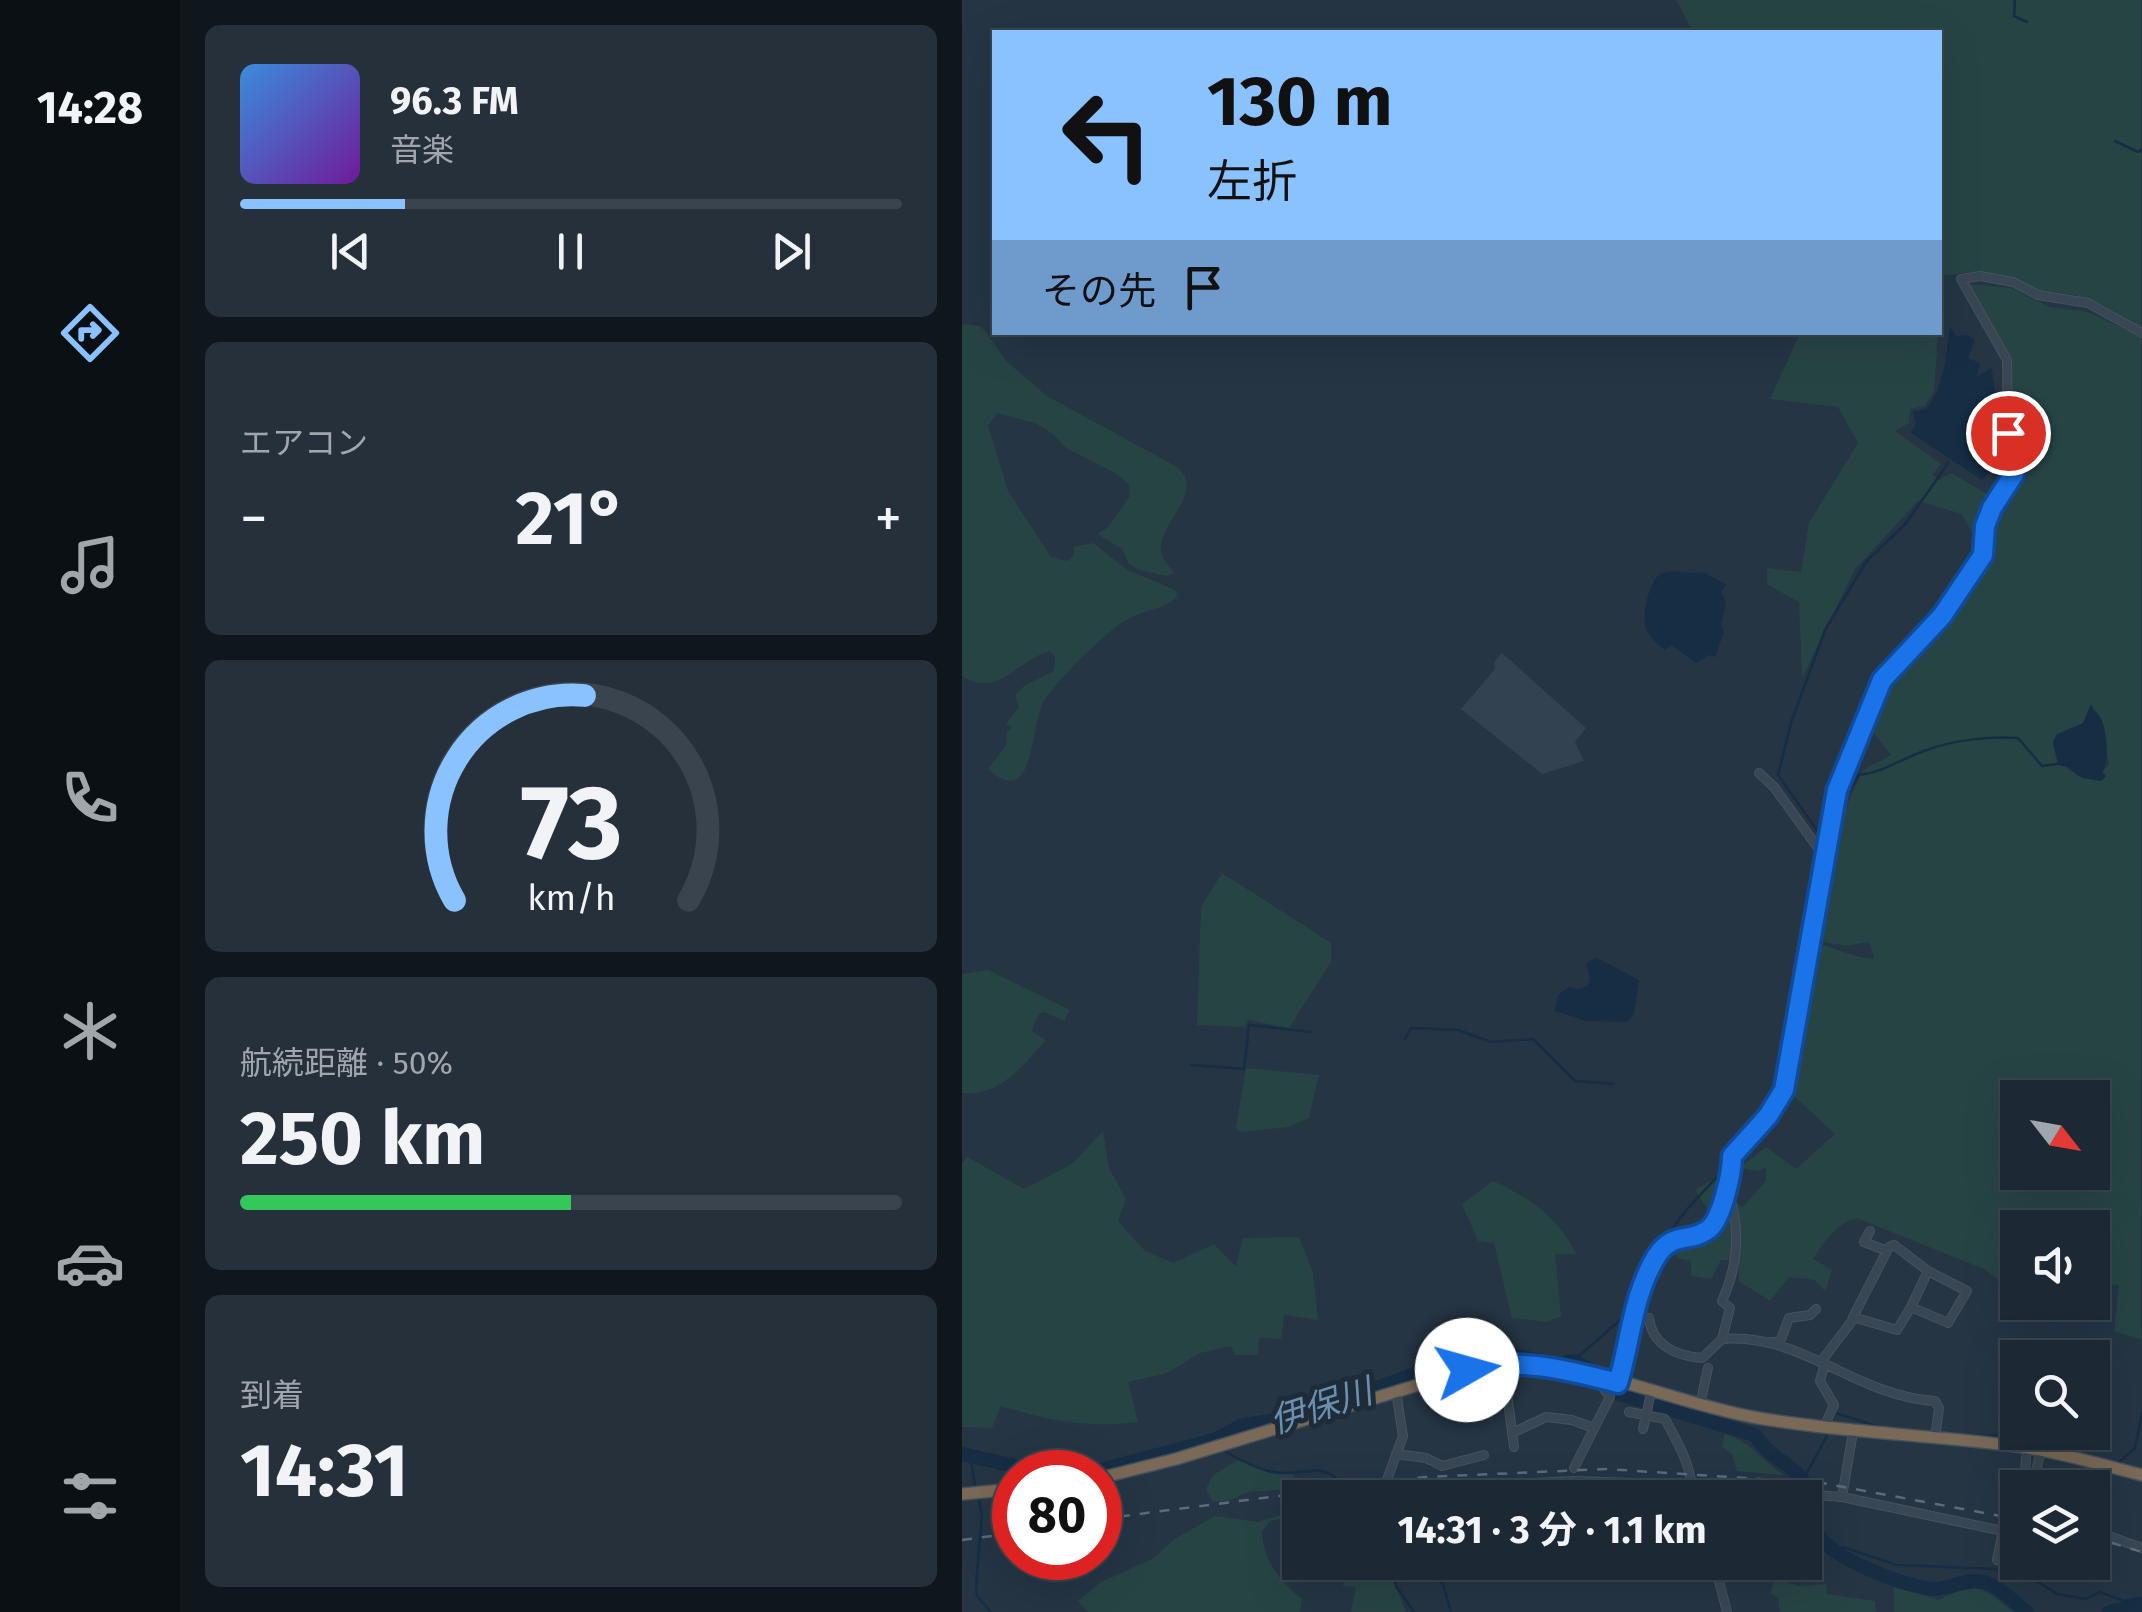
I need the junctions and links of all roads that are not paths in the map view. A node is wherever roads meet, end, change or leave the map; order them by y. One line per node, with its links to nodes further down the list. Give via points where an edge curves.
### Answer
1 (2142, 333): 3 (street, via 2088,304 2038,295 2013,282 1961,279 2007,360 2014,474 1992,508 1979,563 1876,690 1837,790)
2 (1759, 773): 3 (street)
3 (1823, 852): 4 (street, via 1784,1090 1732,1156)
4 (1726, 1188): 11 (street, via 1709,1228 1678,1237 1658,1254); 12 (street, via 1738,1238 1722,1301 1730,1308)
5 (1870, 1230): 6 (street, via 1864,1242)
6 (1887, 1252): 7 (street, via 1894,1245); 10 (street)
7 (1928, 1271): 8 (street); 8 (street, via 1967,1291 1948,1323)
8 (1911, 1307): 10 (street, via 1896,1330)
9 (1816, 1310): 13 (street, via 1790,1318 1780,1342)
10 (1853, 1317): 14 (street)
11 (1631, 1318): 12 (street, via 1649,1318 1657,1340 1695,1358); 18 (street)
12 (1722, 1339): 13 (street)
13 (1766, 1342): 14 (street)
14 (1824, 1361): 23 (street, via 1820,1381 1834,1405); 28 (street, via 1861,1383 1935,1400)
15 (1503, 1364): 17 (highway); 19 (highway); 27 (street)
16 (1708, 1368): 21 (street)
17 (1595, 1377): 18 (highway); 24 (street, via 1610,1397)
18 (1618, 1383): 20 (highway)
19 (1396, 1391): 32 (street, via 1403,1427); 38 (highway)
20 (1649, 1404): 21 (highway); 22 (street); 25 (street); 41 (street, via 1683,1449)
21 (1700, 1405): 23 (highway)
22 (1629, 1412)
23 (1824, 1427): 26 (highway)
24 (1594, 1428): 27 (street, via 1546,1417); 35 (street)
25 (1644, 1429)
26 (1853, 1432): 28 (highway); 45 (street)
27 (1512, 1433): 30 (street)
28 (1936, 1435): 29 (highway)
29 (2000, 1444)
30 (1514, 1447)
31 (2041, 1450): 37 (street); 39 (highway)
32 (1396, 1454): 33 (street, via 1442,1466); 40 (street)
33 (1484, 1456)
34 (2026, 1457): 36 (street)
35 (1574, 1468)
36 (2025, 1470)
37 (2036, 1470)
38 (1122, 1472)
39 (2142, 1475)
40 (1388, 1480)
41 (1691, 1480)
42 (992, 1491): 43 (highway)
43 (962, 1494)
44 (1822, 1494): 45 (street)
45 (1842, 1497): 46 (street)
46 (2000, 1530)
47 (2110, 1536): 48 (street)
48 (2142, 1548)
49 (1719, 1580): 50 (street)
50 (1728, 1612)

